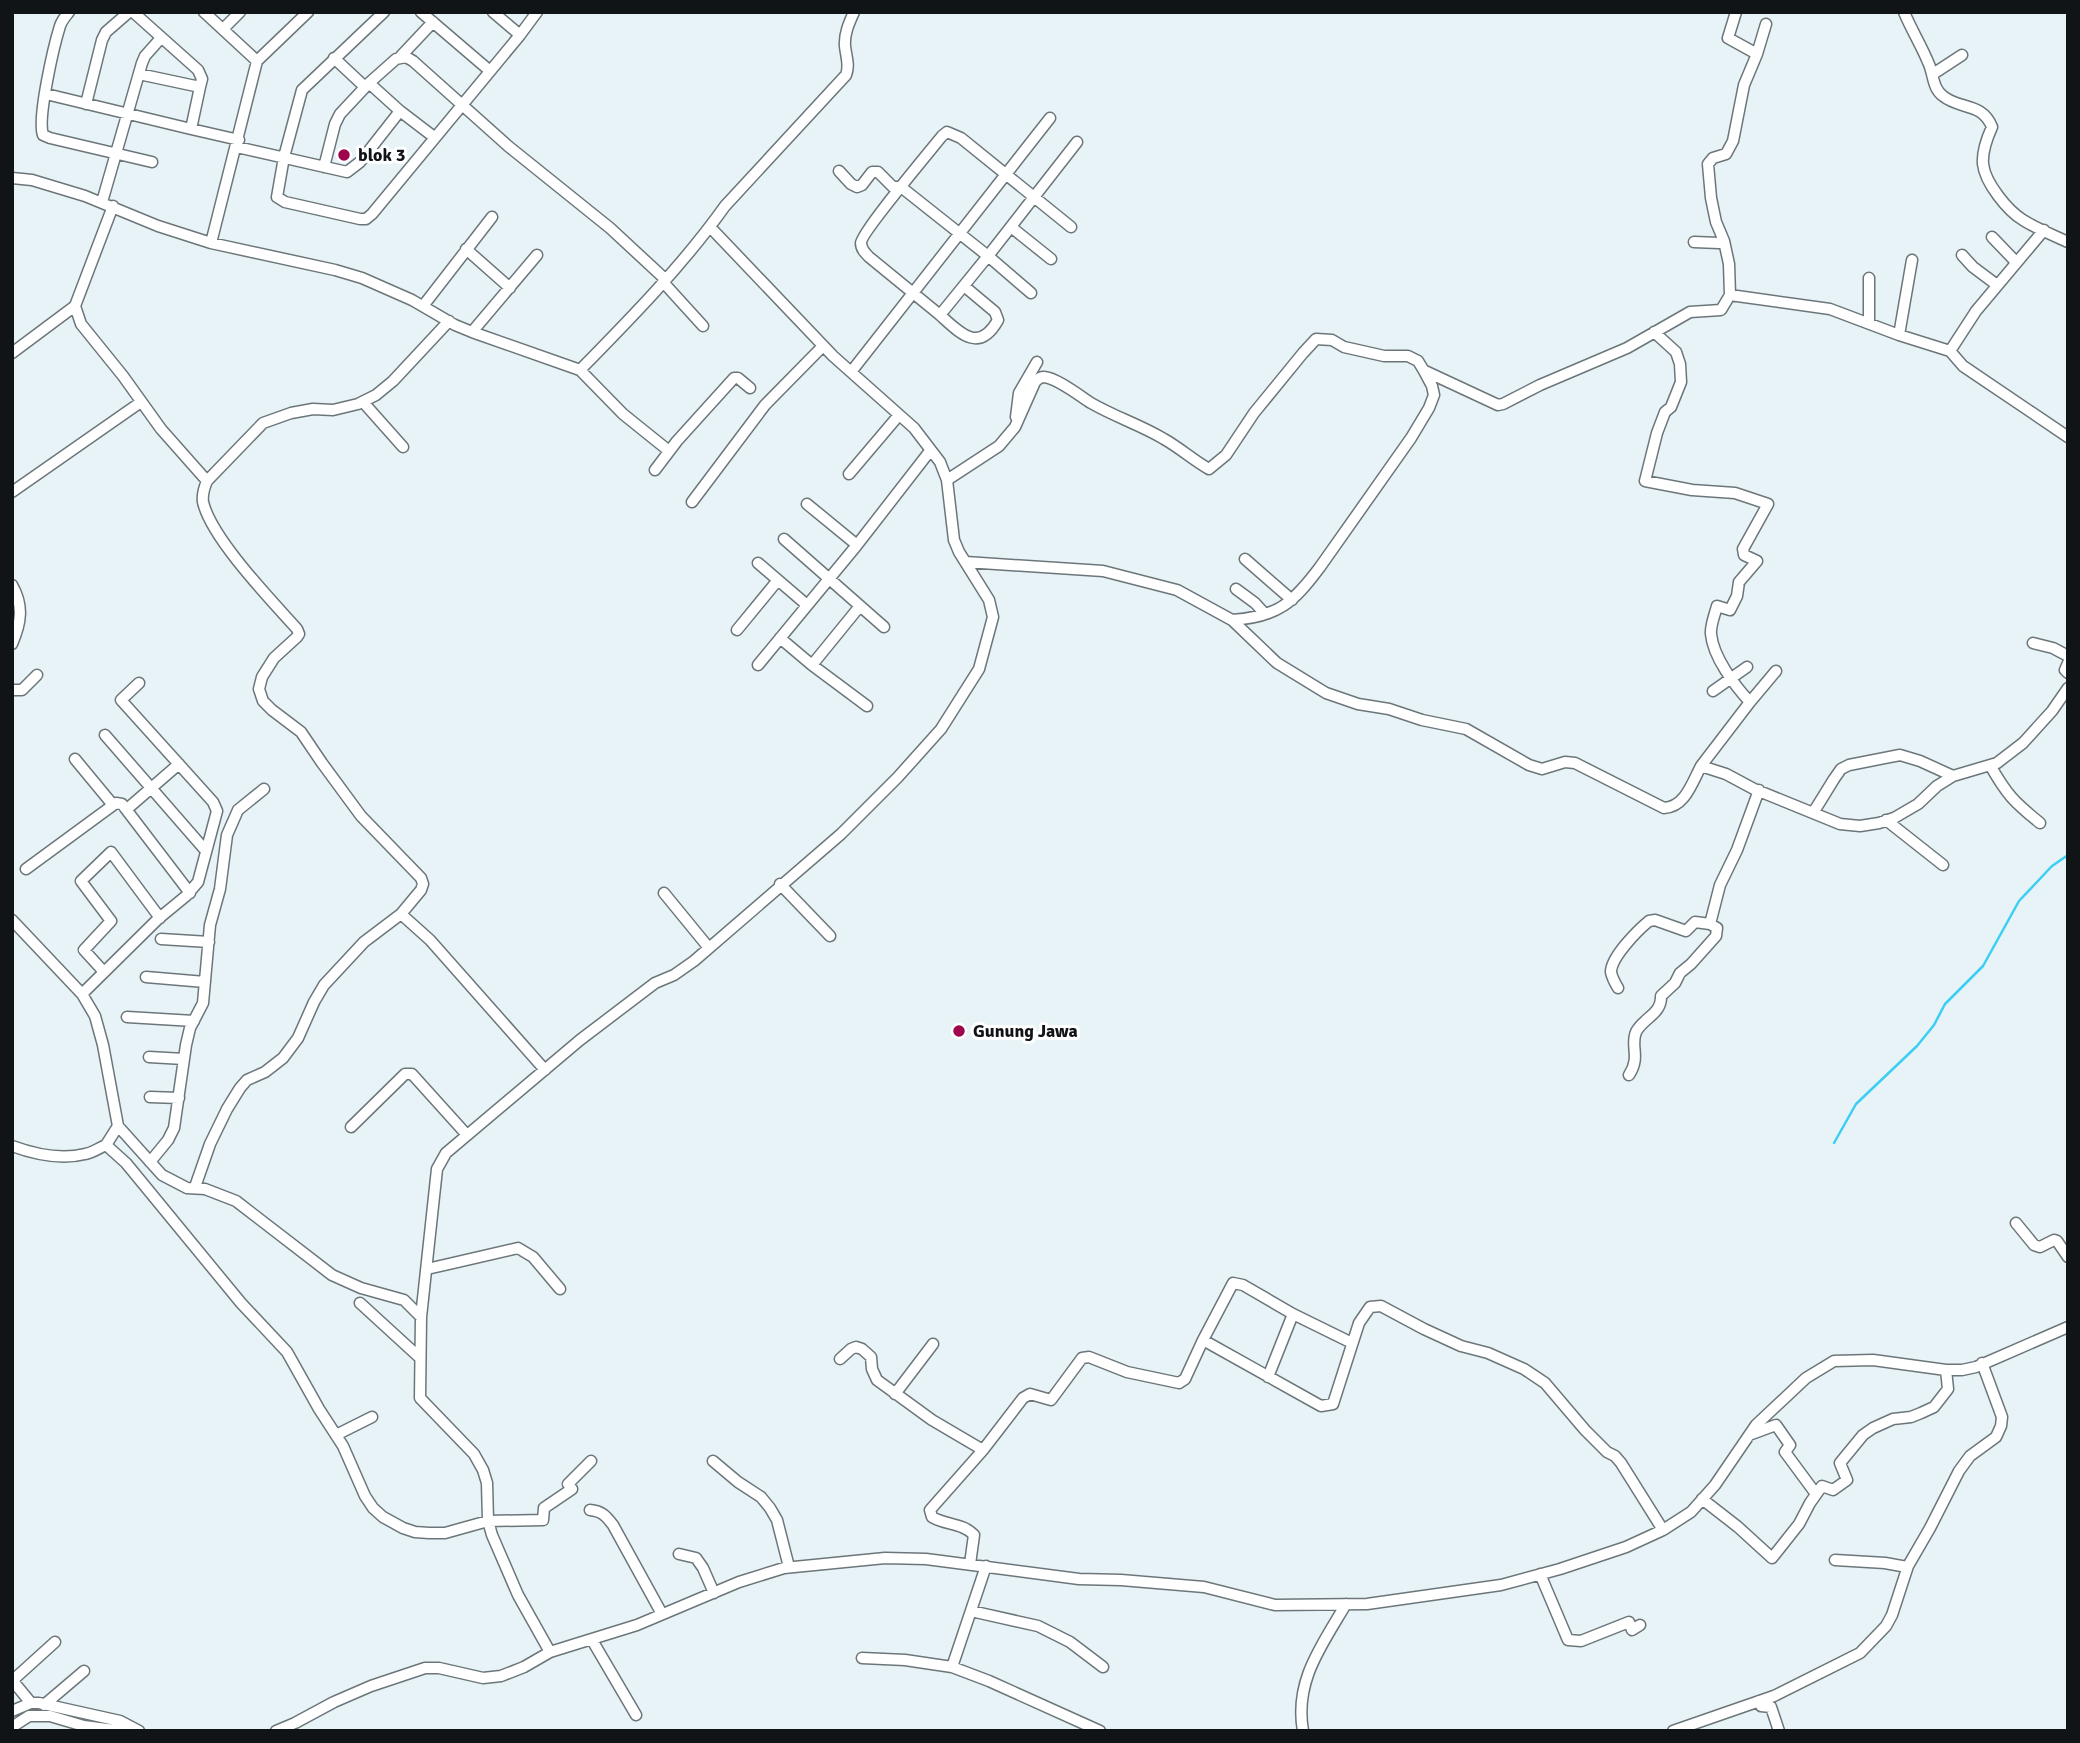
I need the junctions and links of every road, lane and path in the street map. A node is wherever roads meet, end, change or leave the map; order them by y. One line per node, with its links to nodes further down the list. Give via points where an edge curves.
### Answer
1 (69, 12): 28 (street, via 59,29)
2 (131, 12): 17 (street); 29 (street, via 102,40)
3 (204, 12): 15 (street)
4 (240, 12): 15 (street)
5 (308, 12): 22 (street)
6 (384, 12): 21 (street)
7 (421, 12): 13 (street)
8 (493, 12): 16 (street)
9 (537, 12): 16 (street)
10 (854, 12): 49 (street, via 845,34 846,75)
11 (1736, 12): 18 (street, via 1728,38)
12 (1903, 12): 25 (street)
13 (433, 22): 20 (street); 23 (street)
14 (1766, 24): 18 (street)
15 (223, 29): 22 (street)
16 (520, 34): 23 (street)
17 (161, 38): 24 (street, via 145,56); 27 (street, via 200,73)
18 (1757, 54): 55 (street, via 1744,85 1733,141 1726,153 1708,164 1711,198)
19 (1962, 55): 25 (street)
20 (401, 57): 26 (street); 30 (street, via 413,61)
21 (334, 58): 26 (street); 39 (street, via 302,90)
22 (257, 61): 37 (street)
23 (490, 71): 30 (street)
24 (139, 74): 27 (street); 32 (street)
25 (1933, 74): 52 (street, via 1939,94 1976,108 1989,120 1992,127 1983,162 1989,180 2006,206)
26 (367, 85): 31 (street); 41 (street, via 340,114)
27 (200, 87): 34 (street)
28 (46, 94): 29 (street); 38 (street, via 43,135)
29 (86, 104): 32 (street)
30 (462, 105): 35 (street); 67 (street, via 610,228)
31 (400, 111): 35 (street); 41 (street, via 351,170)
32 (127, 113): 34 (street); 38 (street)
33 (1050, 118): 43 (street)
34 (191, 129): 37 (street)
35 (434, 137): 39 (street, via 366,219 280,200)
36 (1077, 142): 46 (street)
37 (238, 143): 39 (street); 58 (street)
38 (118, 154): 40 (street); 47 (street)
39 (284, 157): 41 (street)
40 (152, 162)
41 (324, 167)
42 (839, 171): 45 (street, via 857,187 874,170 892,187)
43 (1005, 173): 45 (street, via 947,132); 46 (street); 53 (street)
44 (12, 178): 47 (street)
45 (901, 187): 53 (street); 71 (street, via 866,232 861,247)
46 (1035, 197): 50 (street); 51 (street)
47 (108, 204): 58 (street); 74 (street)
48 (492, 217): 59 (street)
49 (710, 227): 67 (street); 83 (street)
50 (1011, 227): 62 (street); 63 (street)
51 (1071, 228)
52 (2044, 230): 57 (street); 65 (street)
53 (959, 233): 62 (street); 71 (street)
54 (1992, 237): 65 (street)
55 (1724, 241): 56 (street); 73 (street)
56 (1694, 242)
57 (2068, 242)
58 (211, 243): 75 (street, via 353,275)
59 (466, 249): 70 (street); 75 (street)
60 (537, 255): 70 (street)
61 (1962, 255): 68 (street)
62 (988, 256): 69 (street); 72 (street)
63 (1051, 259)
64 (1912, 260): 82 (street)
65 (2016, 262): 68 (street)
66 (1869, 278): 78 (street)
67 (664, 280): 79 (street); 87 (street)
68 (1997, 285): 84 (street)
69 (964, 286): 76 (street); 76 (street, via 995,312 998,320 993,329 983,337 964,337)
70 (510, 288): 80 (street)
71 (913, 292): 76 (street); 89 (street)
72 (1031, 293)
73 (1730, 295): 78 (street, via 1830,309); 81 (street, via 1721,310 1690,312)
74 (75, 306): 85 (street); 91 (street, via 81,324)
75 (423, 306): 77 (street)
76 (940, 315)
77 (449, 321): 80 (street); 92 (street, via 393,381)
78 (1869, 323): 82 (street)
79 (703, 326)
80 (472, 332): 87 (street)
81 (1654, 332): 88 (street, via 1503,404); 133 (street, via 1676,352 1681,382 1657,433 1645,481 1735,493 1768,505 1744,549 1744,555 1757,561 1739,582 1730,611 1717,606 1710,633)
82 (1899, 335): 84 (street)
83 (822, 346): 89 (street); 104 (street, via 765,405)
84 (1950, 351): 95 (street, via 1963,366)
85 (12, 353)
86 (1037, 362): 94 (street, via 1019,393)
87 (580, 370): 97 (street, via 623,414)
88 (1424, 371): 94 (street, via 1408,356 1384,356 1316,339 1254,413 1226,455 1209,469 1162,437 1044,377 1035,383); 115 (street, via 1434,395 1412,438)
89 (851, 372): 93 (street)
90 (750, 388): 97 (street, via 734,378)
91 (141, 402): 102 (street); 103 (street)
92 (363, 402): 96 (street); 102 (street, via 291,413 263,423)
93 (899, 415): 98 (street); 100 (street)
94 (1015, 427): 101 (street, via 999,446)
95 (2068, 437)
96 (402, 447)
97 (669, 451): 99 (street)
98 (930, 451): 101 (street); 107 (street)
99 (655, 470)
100 (849, 474)
101 (947, 480): 109 (street, via 954,540)
102 (207, 481): 160 (street, via 202,499 209,519 299,634 262,677 263,701 301,732 361,816 421,878 421,890)
103 (12, 492)
104 (692, 502)
105 (807, 505): 107 (street)
106 (784, 539): 111 (street)
107 (857, 545): 111 (street)
108 (1245, 559): 115 (street)
109 (966, 562): 119 (street, via 1104,570 1177,590); 157 (street, via 989,600 993,617 979,669 942,729 898,777 841,834)
110 (758, 563): 112 (street)
111 (829, 578): 116 (street); 117 (street)
112 (778, 580): 116 (street); 121 (street)
113 (12, 585): 124 (street, via 21,611)
114 (1236, 589): 118 (street)
115 (1292, 600): 118 (street)
116 (807, 605): 122 (street)
117 (860, 606): 120 (street); 128 (street)
118 (1265, 614): 119 (street)
119 (1231, 620): 144 (street, via 1277,663 1326,692 1466,729 1542,769 1576,763 1664,808 1682,801)
120 (884, 627)
121 (737, 630)
122 (780, 638): 127 (street); 128 (street)
123 (2033, 643): 125 (street)
124 (12, 644)
125 (2068, 656)
126 (2068, 663): 131 (street, via 2064,670)
127 (758, 664)
128 (812, 665): 139 (street)
129 (1747, 667): 133 (street)
130 (1776, 671): 138 (street)
131 (2068, 673)
132 (37, 675): 136 (street, via 22,690)
133 (1730, 678): 137 (street); 138 (street)
134 (139, 683): 142 (street, via 121,700)
135 (2068, 688): 143 (street, via 2023,743)
136 (12, 691)
137 (1713, 691)
138 (1750, 702): 144 (street)
139 (867, 706)
140 (105, 735): 146 (street)
141 (75, 759): 149 (street)
142 (179, 764): 146 (street); 154 (street, via 217,811)
143 (1990, 765): 145 (street); 153 (street, via 2005,793)
144 (1701, 766): 148 (street)
145 (1952, 776): 151 (street, via 1900,755 1849,765 1841,769); 152 (street, via 1918,804)
146 (152, 788): 150 (street); 154 (street)
147 (264, 789): 166 (street, via 238,810 227,835)
148 (1759, 790): 151 (street); 163 (street, via 1720,885)
149 (113, 805): 150 (street); 156 (street)
150 (127, 809): 158 (street)
151 (1813, 813): 152 (street, via 1860,826)
152 (1886, 820): 155 (street)
153 (2040, 823)
154 (206, 851): 158 (street, via 198,882)
155 (1943, 865)
156 (26, 869)
157 (780, 884): 164 (street); 167 (street)
158 (190, 892): 161 (street)
159 (664, 893): 167 (street)
160 (401, 914): 177 (street, via 430,940); 187 (street, via 364,942 324,985 283,1058 240,1088 210,1144)
161 (160, 918): 168 (street); 168 (street, via 111,852 81,881 111,920 84,950)
162 (12, 920): 172 (street)
163 (1710, 924): 171 (street, via 1695,922 1686,930 1649,920 1614,963 1611,975); 178 (street, via 1717,928 1716,936 1661,996 1658,1010 1634,1036 1636,1060)
164 (830, 936)
165 (161, 939): 166 (street)
166 (208, 942): 170 (street)
167 (709, 948): 177 (street, via 674,975 655,983)
168 (104, 972): 172 (street)
169 (146, 977): 170 (street)
170 (205, 982): 174 (street, via 203,1003)
171 (1618, 988)
172 (82, 994): 181 (street, via 103,1045)
173 (127, 1017): 174 (street)
174 (194, 1021): 176 (street)
175 (149, 1058): 176 (street)
176 (184, 1059): 180 (street)
177 (545, 1070): 183 (street)
178 (1629, 1075)
179 (150, 1097): 180 (street)
180 (179, 1098): 186 (street, via 174,1128)
181 (118, 1126): 184 (street); 186 (street)
182 (351, 1127): 183 (street, via 408,1073)
183 (467, 1135): 190 (street, via 446,1153 437,1170)
184 (106, 1145): 185 (street, via 70,1157); 206 (street, via 288,1352)
185 (12, 1146)
186 (150, 1162): 187 (street, via 175,1183)
187 (195, 1187): 194 (street, via 236,1201 332,1275 404,1300)
188 (2016, 1223): 189 (street, via 2034,1245 2057,1241)
189 (2068, 1257)
190 (428, 1269): 191 (street, via 518,1248 533,1256); 194 (street)
191 (560, 1289)
192 (360, 1303): 199 (street)
193 (1293, 1314): 196 (street, via 1233,1283); 197 (street); 203 (street)
194 (421, 1317): 199 (street)
195 (2068, 1327): 201 (street)
196 (1203, 1340): 203 (street); 208 (street, via 1180,1383 1082,1358 1051,1400 1030,1394 1023,1398)
197 (1352, 1343): 203 (street, via 1333,1404 1321,1406); 215 (street, via 1370,1307 1381,1306 1461,1346 1524,1369 1545,1383 1615,1456)
198 (933, 1344): 204 (street)
199 (419, 1357): 214 (street, via 420,1398 474,1454 483,1470)
200 (840, 1359): 204 (street, via 850,1349 862,1349 871,1357 877,1380)
201 (1982, 1363): 202 (street); 221 (street, via 2002,1416 2001,1426 1996,1437 1965,1461)
202 (1946, 1370): 207 (street, via 1873,1360 1834,1361 1805,1378); 211 (street, via 1948,1389 1934,1407 1911,1418 1886,1421 1863,1435 1840,1463 1847,1480 1833,1490 1822,1486)
203 (1268, 1377)
204 (895, 1394): 208 (street)
205 (372, 1418): 206 (street)
206 (336, 1435): 214 (street, via 365,1496 383,1517 403,1528 429,1533)
207 (1749, 1436): 211 (street, via 1776,1424 1790,1445 1784,1452); 212 (street)
208 (982, 1450): 218 (street, via 930,1510 938,1521 967,1528 974,1535)
209 (591, 1461): 214 (street, via 568,1484 572,1489 544,1508 543,1520)
210 (713, 1461): 220 (street, via 770,1508)
211 (1816, 1494): 212 (street, via 1772,1558)
212 (1702, 1499): 215 (street)
213 (590, 1510): 226 (street, via 607,1516)
214 (488, 1521): 230 (street, via 518,1595)
215 (1663, 1530): 222 (street, via 1626,1547)
216 (679, 1554): 223 (street, via 696,1558)
217 (1835, 1560): 221 (street)
218 (970, 1564): 219 (street); 220 (street, via 885,1558)
219 (986, 1566): 224 (street, via 1079,1579 1203,1587 1275,1605); 225 (street)
220 (789, 1567): 223 (street)
221 (1907, 1567): 236 (street, via 1886,1626 1860,1653)
222 (1540, 1574): 224 (street, via 1501,1585); 227 (street, via 1568,1640 1581,1641 1629,1622 1632,1630)
223 (714, 1592): 226 (street)
224 (1346, 1604): 246 (street, via 1303,1689)
225 (971, 1611): 232 (street); 233 (street, via 1038,1626)
226 (662, 1614): 228 (street)
227 (1640, 1625)
228 (592, 1640): 230 (street); 240 (street)
229 (55, 1642): 235 (street)
230 (550, 1652): 244 (street, via 502,1676 483,1678 425,1668 371,1686)
231 (862, 1658): 232 (street)
232 (952, 1667): 245 (street)
233 (1104, 1667)
234 (84, 1671): 238 (street)
235 (12, 1680): 237 (street)
236 (1759, 1702): 247 (street); 248 (street, via 1771,1707)
237 (31, 1703): 238 (street); 239 (street)
238 (44, 1705): 243 (street, via 120,1721)
239 (12, 1711)
240 (636, 1715)
241 (12, 1727): 242 (street, via 29,1716 50,1716)
242 (122, 1731)
243 (139, 1731)
244 (276, 1731)
245 (1100, 1731)
246 (1303, 1731)
247 (1673, 1731)
248 (1779, 1731)

